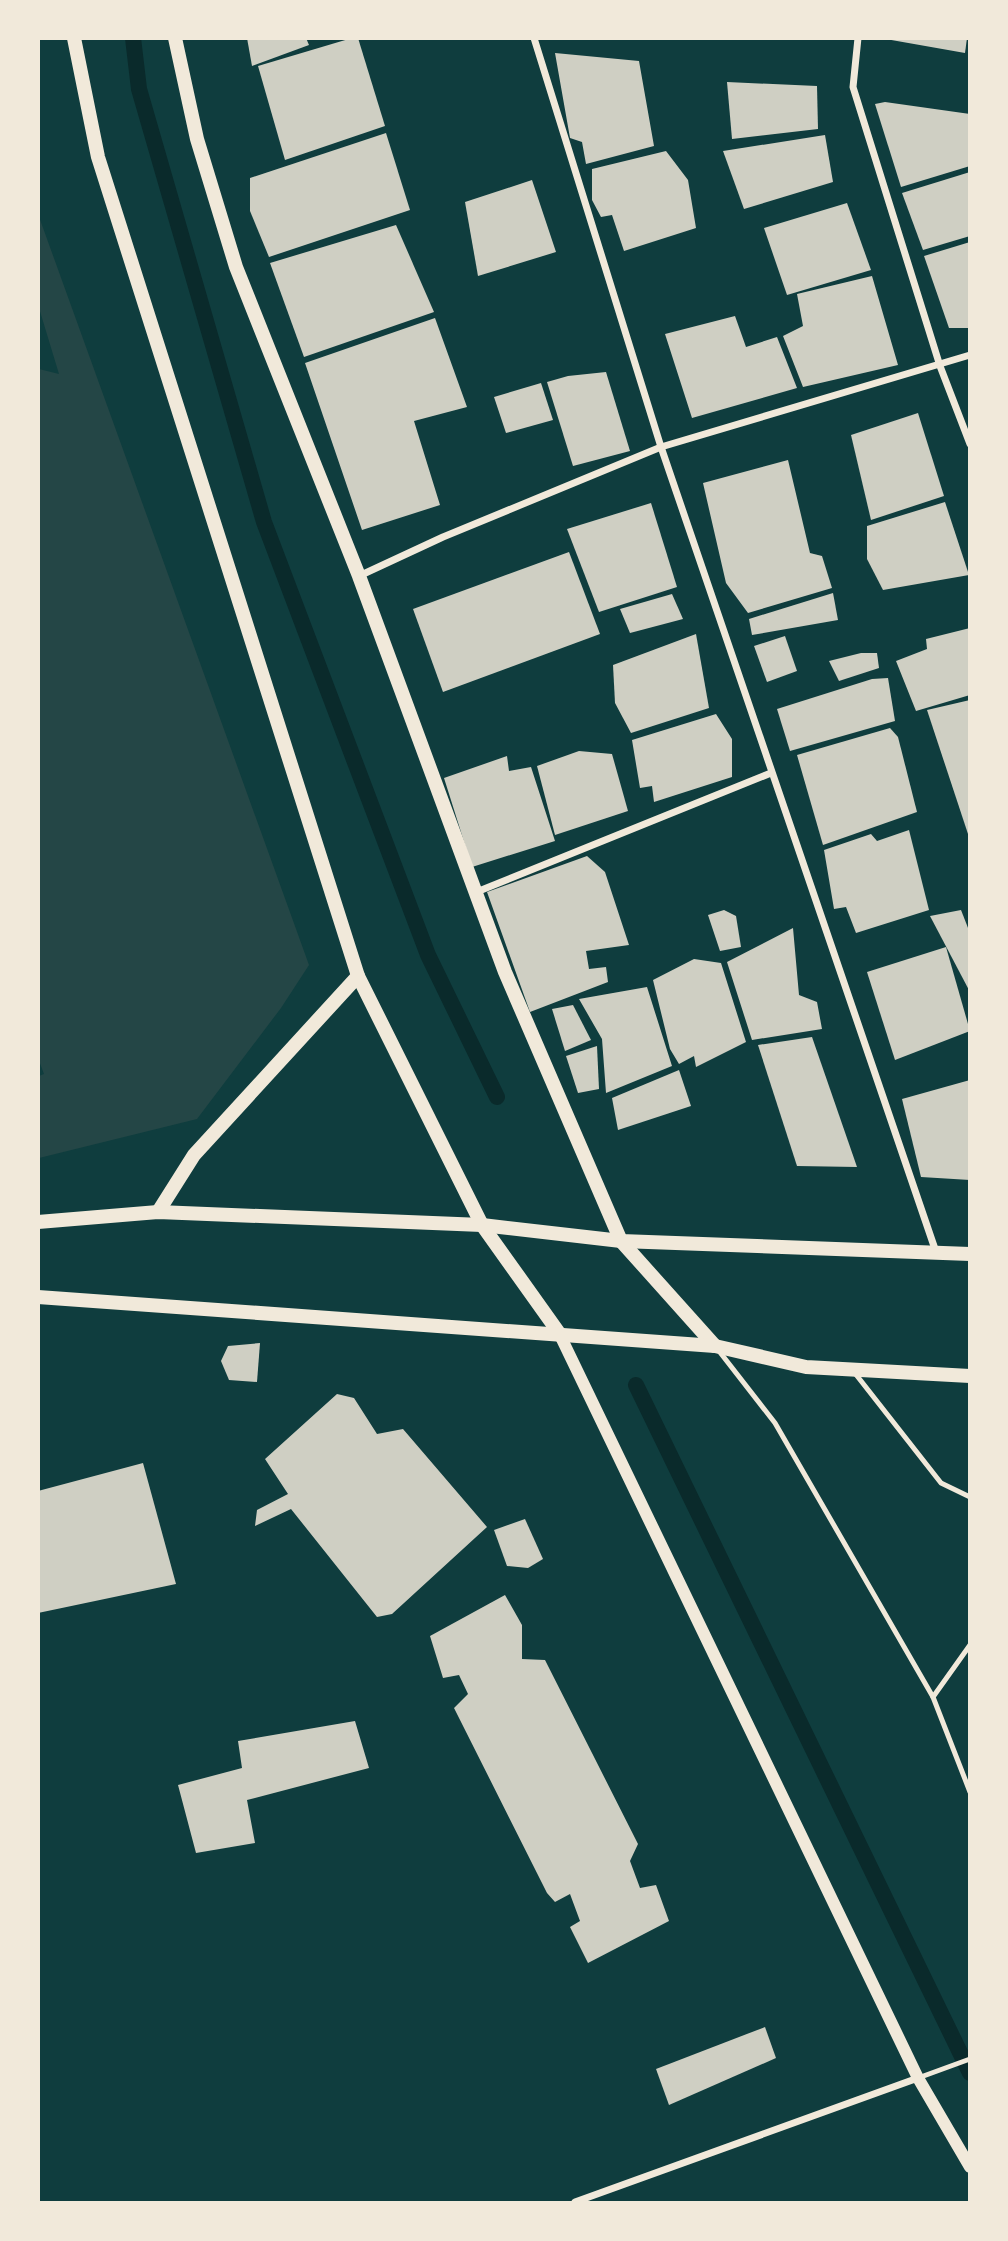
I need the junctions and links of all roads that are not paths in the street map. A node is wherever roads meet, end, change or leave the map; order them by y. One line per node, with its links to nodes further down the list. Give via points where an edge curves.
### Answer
1 (74, 38): 12 (main road, via 98,157)
2 (175, 38): 9 (main road, via 197,139 236,267)
3 (534, 38): 8 (street)
4 (858, 38): 6 (street, via 853,87)
5 (970, 355): 6 (street)
6 (940, 366): 7 (street); 8 (street)
7 (970, 444)
8 (661, 447): 9 (street); 10 (street)
9 (359, 576): 11 (main road)
10 (771, 773): 11 (street); 17 (street)
11 (474, 892): 16 (main road)
12 (358, 976): 13 (main road, via 194,1155); 15 (main road)
13 (158, 1212): 14 (main road); 15 (main road)
14 (38, 1222)
15 (482, 1225): 16 (main road); 20 (main road)
16 (621, 1241): 17 (main road); 21 (main road)
17 (936, 1252): 18 (main road)
18 (970, 1254)
19 (38, 1297): 20 (main road)
20 (559, 1333): 21 (main road); 29 (street)
21 (715, 1346): 22 (main road, via 806,1367); 26 (lane, via 775,1423)
22 (852, 1370): 23 (main road); 24 (lane, via 941,1483)
23 (970, 1376)
24 (970, 1497)
25 (970, 1645): 26 (lane)
26 (933, 1697): 27 (lane)
27 (970, 1792)
28 (970, 2059): 29 (lane)
29 (918, 2078): 30 (street); 31 (street)
30 (970, 2167)
31 (575, 2203)

